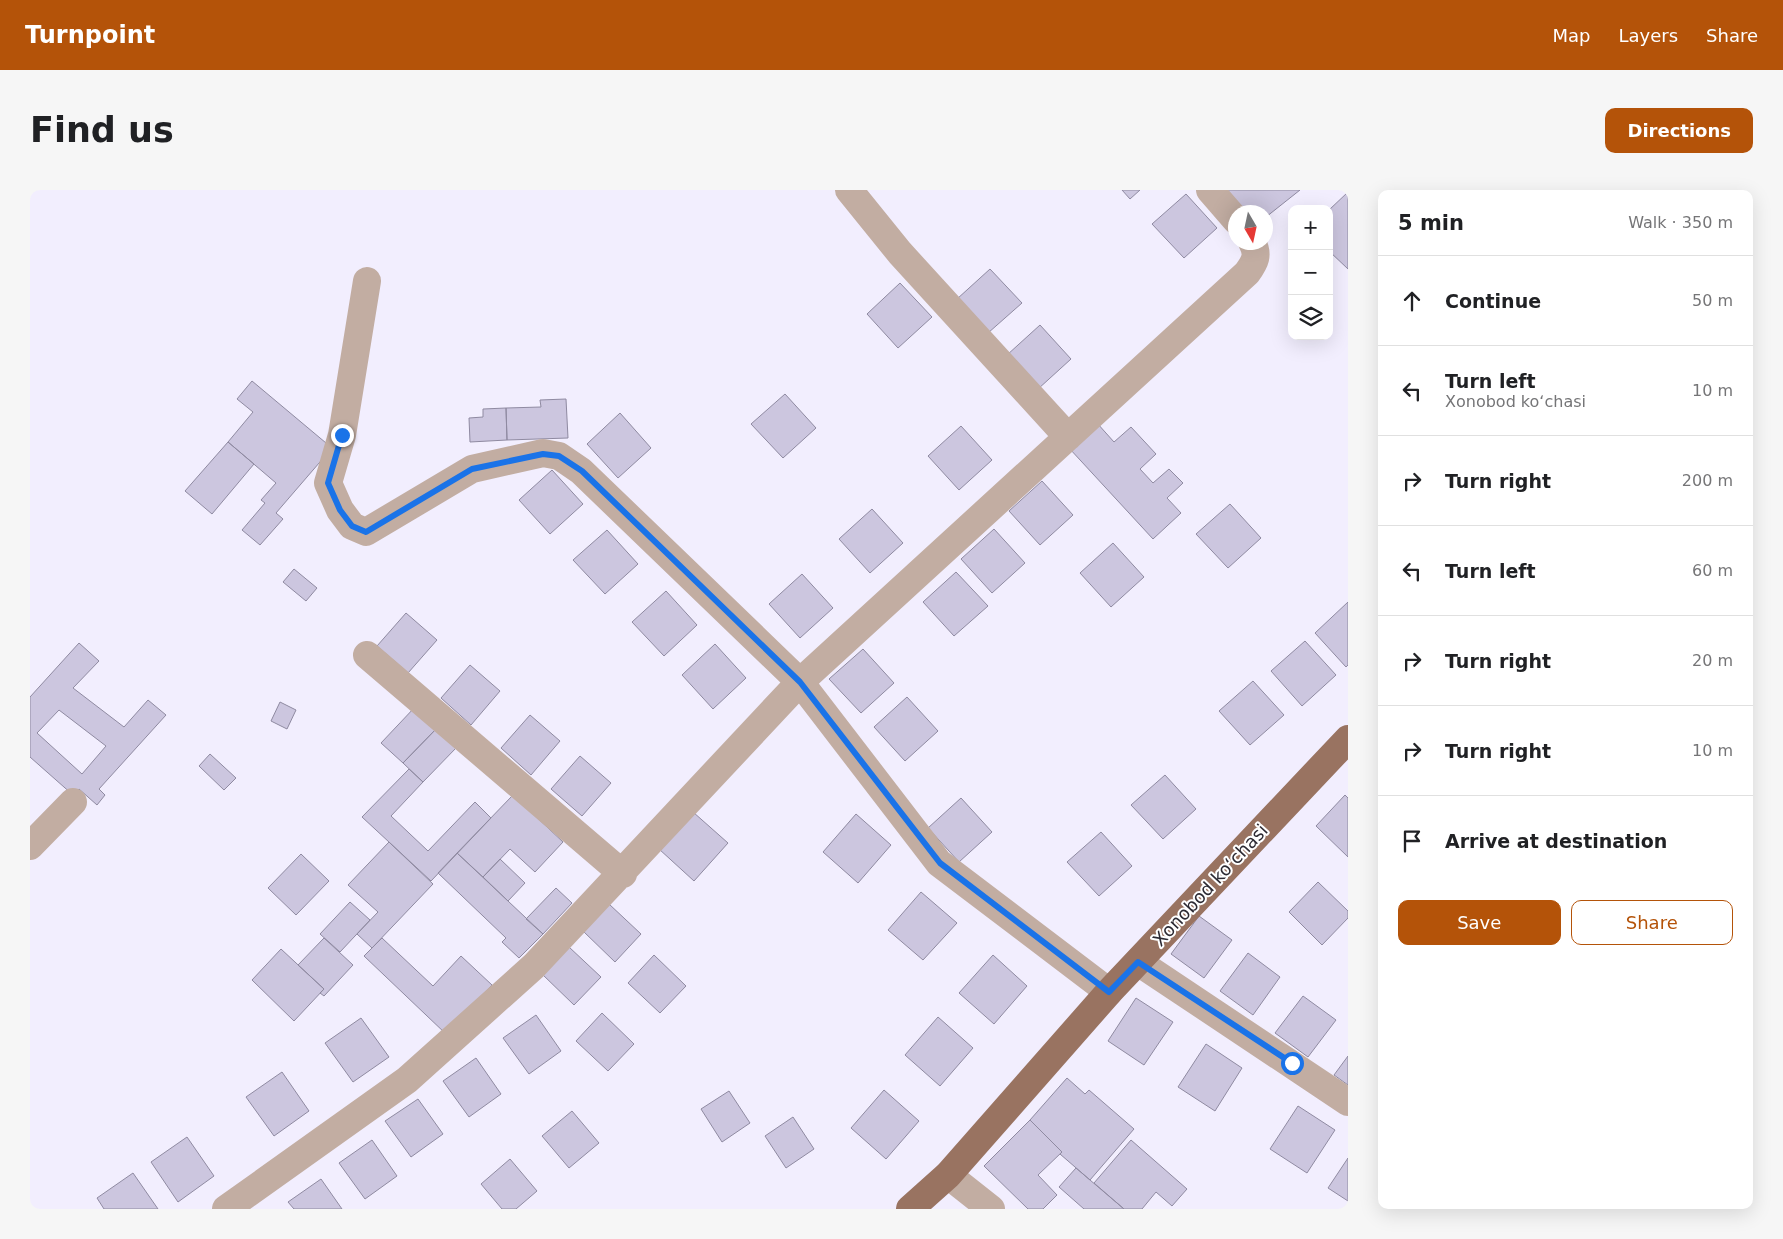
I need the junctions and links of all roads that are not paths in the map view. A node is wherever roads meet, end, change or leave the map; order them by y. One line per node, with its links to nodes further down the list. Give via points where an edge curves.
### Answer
1 (849, 190): 6 (street, via 900,253)
2 (1210, 190): 3 (street)
3 (1228, 211)
4 (1256, 250): 6 (street, via 1256,260 1247,272)
5 (367, 282): 8 (street, via 342,435 328,483 340,510 352,526 366,532 472,469 543,454 559,456 582,471)
6 (1068, 437): 8 (street)
7 (368, 655): 12 (street)
8 (800, 682): 12 (street); 14 (street, via 940,863)
9 (1348, 739): 13 (main road, Xonobod koʻchasi)
10 (74, 802): 11 (street)
11 (30, 846)
12 (622, 874): 17 (street, via 534,966 407,1080)
13 (1138, 962): 14 (main road, Xonobod koʻchasi); 15 (street)
14 (1109, 992): 16 (main road, Xonobod koʻchasi)
15 (1348, 1102)
16 (948, 1175): 18 (main road, Xonobod koʻchasi); 19 (street)
17 (226, 1209)
18 (910, 1209)
19 (991, 1209)

